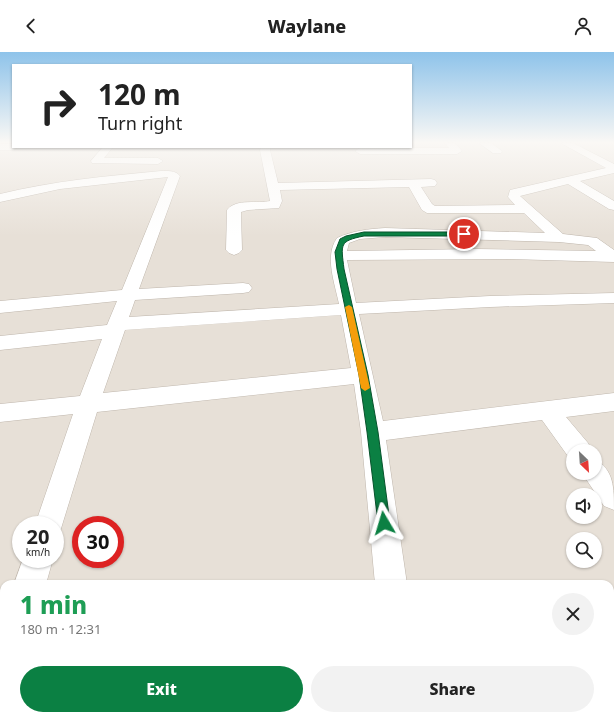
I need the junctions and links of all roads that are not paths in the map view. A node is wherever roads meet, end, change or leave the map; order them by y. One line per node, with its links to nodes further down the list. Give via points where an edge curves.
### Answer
1 (159, 174): 11 (street, via 31,189)
2 (163, 174): 19 (street, via 173,175)
3 (270, 174): 10 (street)
4 (354, 174): 9 (street)
5 (593, 174): 6 (street)
6 (569, 180): 12 (street); 13 (street, via 514,193 514,197)
7 (431, 183): 8 (street)
8 (413, 184): 9 (street); 13 (street, via 427,207 432,210)
9 (350, 186): 10 (street)
10 (272, 187): 15 (street, via 276,201 274,205 234,210)
11 (0, 198)
12 (614, 206)
13 (528, 209): 14 (street)
14 (559, 238): 16 (street, via 448,233 364,234 342,241); 17 (street, via 592,241)
15 (234, 250)
16 (339, 256): 17 (street, via 520,253); 22 (street)
17 (614, 257)
18 (243, 288): 19 (street)
19 (128, 295): 21 (street); 23 (street)
20 (614, 298): 22 (street, via 515,300)
21 (0, 307)
22 (349, 309): 23 (street); 25 (street)
23 (115, 328): 24 (street); 27 (street)
24 (0, 343)
25 (363, 375): 27 (street); 30 (street)
26 (614, 402): 28 (street)
27 (88, 404): 29 (street); 34 (street)
28 (548, 411): 30 (street); 31 (street)
29 (0, 413)
30 (372, 432): 37 (street)
31 (574, 444)
32 (601, 480): 33 (street)
33 (614, 497)
34 (52, 516)
35 (35, 568): 36 (street)
36 (31, 580)
37 (390, 580)

